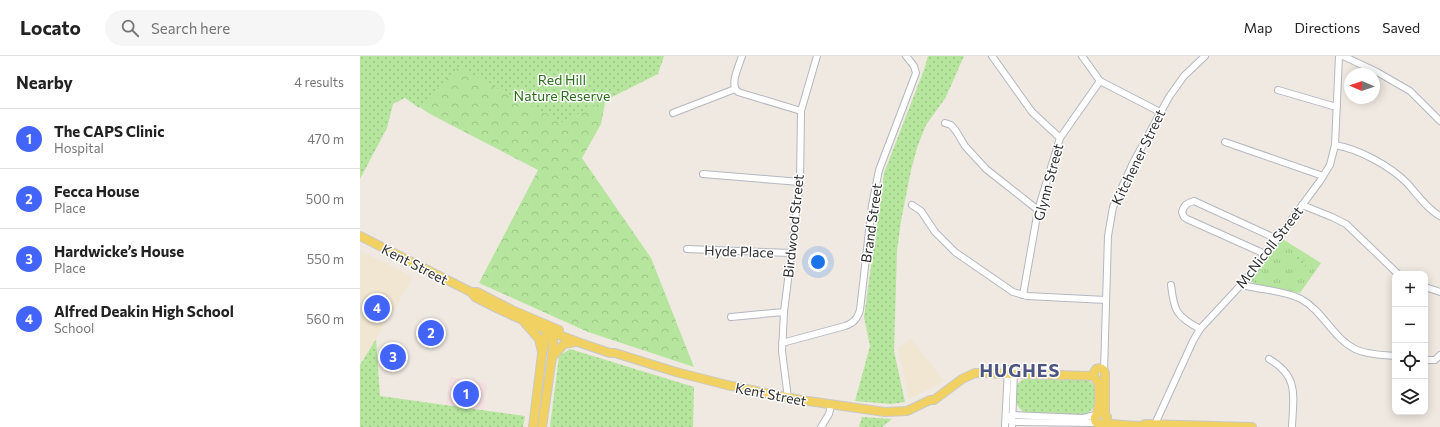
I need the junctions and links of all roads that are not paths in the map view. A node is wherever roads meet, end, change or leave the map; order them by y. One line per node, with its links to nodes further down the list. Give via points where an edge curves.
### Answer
1 (742, 56): 10 (street, via 733,84)
2 (817, 56): 13 (street, Birdwood Street)
3 (906, 56): 47 (street, Brand Street, via 916,73 879,170 857,318 845,326)
4 (992, 56): 18 (street, via 1032,112)
5 (1082, 56): 9 (street)
6 (1205, 56): 14 (street, Kitchener Street, via 1190,69)
7 (1340, 56): 12 (street, McNicoll Street)
8 (1343, 56): 16 (street, via 1378,72 1410,91)
9 (1100, 81): 14 (street); 18 (street, Glynn Street)
10 (735, 90): 13 (street); 15 (street)
11 (1278, 90): 12 (street)
12 (1337, 106): 20 (street, McNicoll Street)
13 (801, 111): 23 (street, Birdwood Street)
14 (1160, 112): 40 (street, Kitchener Street, via 1113,207 1108,236)
15 (673, 113)
16 (1440, 121)
17 (945, 123): 26 (street, via 951,125 986,169)
18 (1060, 138): 26 (street, Glynn Street)
19 (1225, 142): 22 (street)
20 (1336, 145): 22 (street, McNicoll Street, via 1330,165); 27 (street, via 1354,150 1396,173)
21 (703, 174): 23 (street)
22 (1323, 176): 25 (street, McNicoll Street)
23 (800, 182): 31 (street, Birdwood Street)
24 (912, 205): 39 (street, via 921,211 935,232 955,252 1013,292)
25 (1302, 205): 29 (street, McNicoll Street); 33 (street, via 1346,224)
26 (1038, 210): 39 (street, Glynn Street)
27 (1440, 216)
28 (360, 236): 37 (main road, Kent Street)
29 (1277, 239): 32 (street, McNicoll Street); 32 (street, via 1194,202 1187,203 1184,207 1182,212 1187,219)
30 (687, 249): 31 (street, Hyde Place)
31 (791, 253): 41 (street, Birdwood Street)
32 (1265, 254): 34 (street, McNicoll Street)
33 (1394, 271)
34 (1242, 284): 44 (street, McNicoll Street); 51 (street, via 1293,295 1311,306 1342,340 1356,350)
35 (1171, 285): 44 (street, via 1176,312)
36 (1428, 288): 38 (street)
37 (471, 292): 43 (main road, Kent Street, via 475,297); 45 (main road, Kent Street, via 477,292)
38 (1440, 292)
39 (1023, 295): 40 (street)
40 (1106, 300): 56 (street, Kitchener Street, via 1104,346)
41 (784, 312): 42 (street); 47 (street, Birdwood Street)
42 (731, 317)
43 (521, 320): 45 (main road, Kent Street); 49 (main road, via 539,339)
44 (1200, 329): 62 (street, McNicoll Street)
45 (551, 330): 46 (main road, Kent Street); 48 (main road, Kent Street, via 612,349); 49 (main road); 52 (main road)
46 (577, 342): 48 (main road, Kent Street); 52 (main road, via 564,344)
47 (782, 343): 57 (street, Birdwood Street)
48 (615, 353): 57 (main road, Kent Street, via 676,372)
49 (542, 354): 65 (main road)
50 (1440, 355): 54 (street, via 1435,360)
51 (1392, 356)
52 (552, 357): 66 (main road)
53 (1269, 359): 70 (street, via 1284,370 1293,387)
54 (1428, 360)
55 (1011, 371): 56 (main road, Kent Street); 58 (main road, Kent Street, via 981,368 970,371 930,400 907,411 885,412); 59 (street); 61 (street)
56 (1098, 374): 60 (main road, Kitchener Street)
57 (788, 398): 58 (main road, Kent Street)
58 (831, 405): 67 (street)
59 (1006, 418): 61 (street); 68 (street)
60 (1101, 418): 61 (street); 63 (main road, via 1142,422)
61 (1012, 421)
62 (1156, 424): 63 (main road); 64 (main road)
63 (1145, 425)
64 (1191, 426): 69 (main road)
65 (533, 427)
66 (542, 427)
67 (821, 427)
68 (1005, 427)
69 (1252, 427)
70 (1292, 427)

